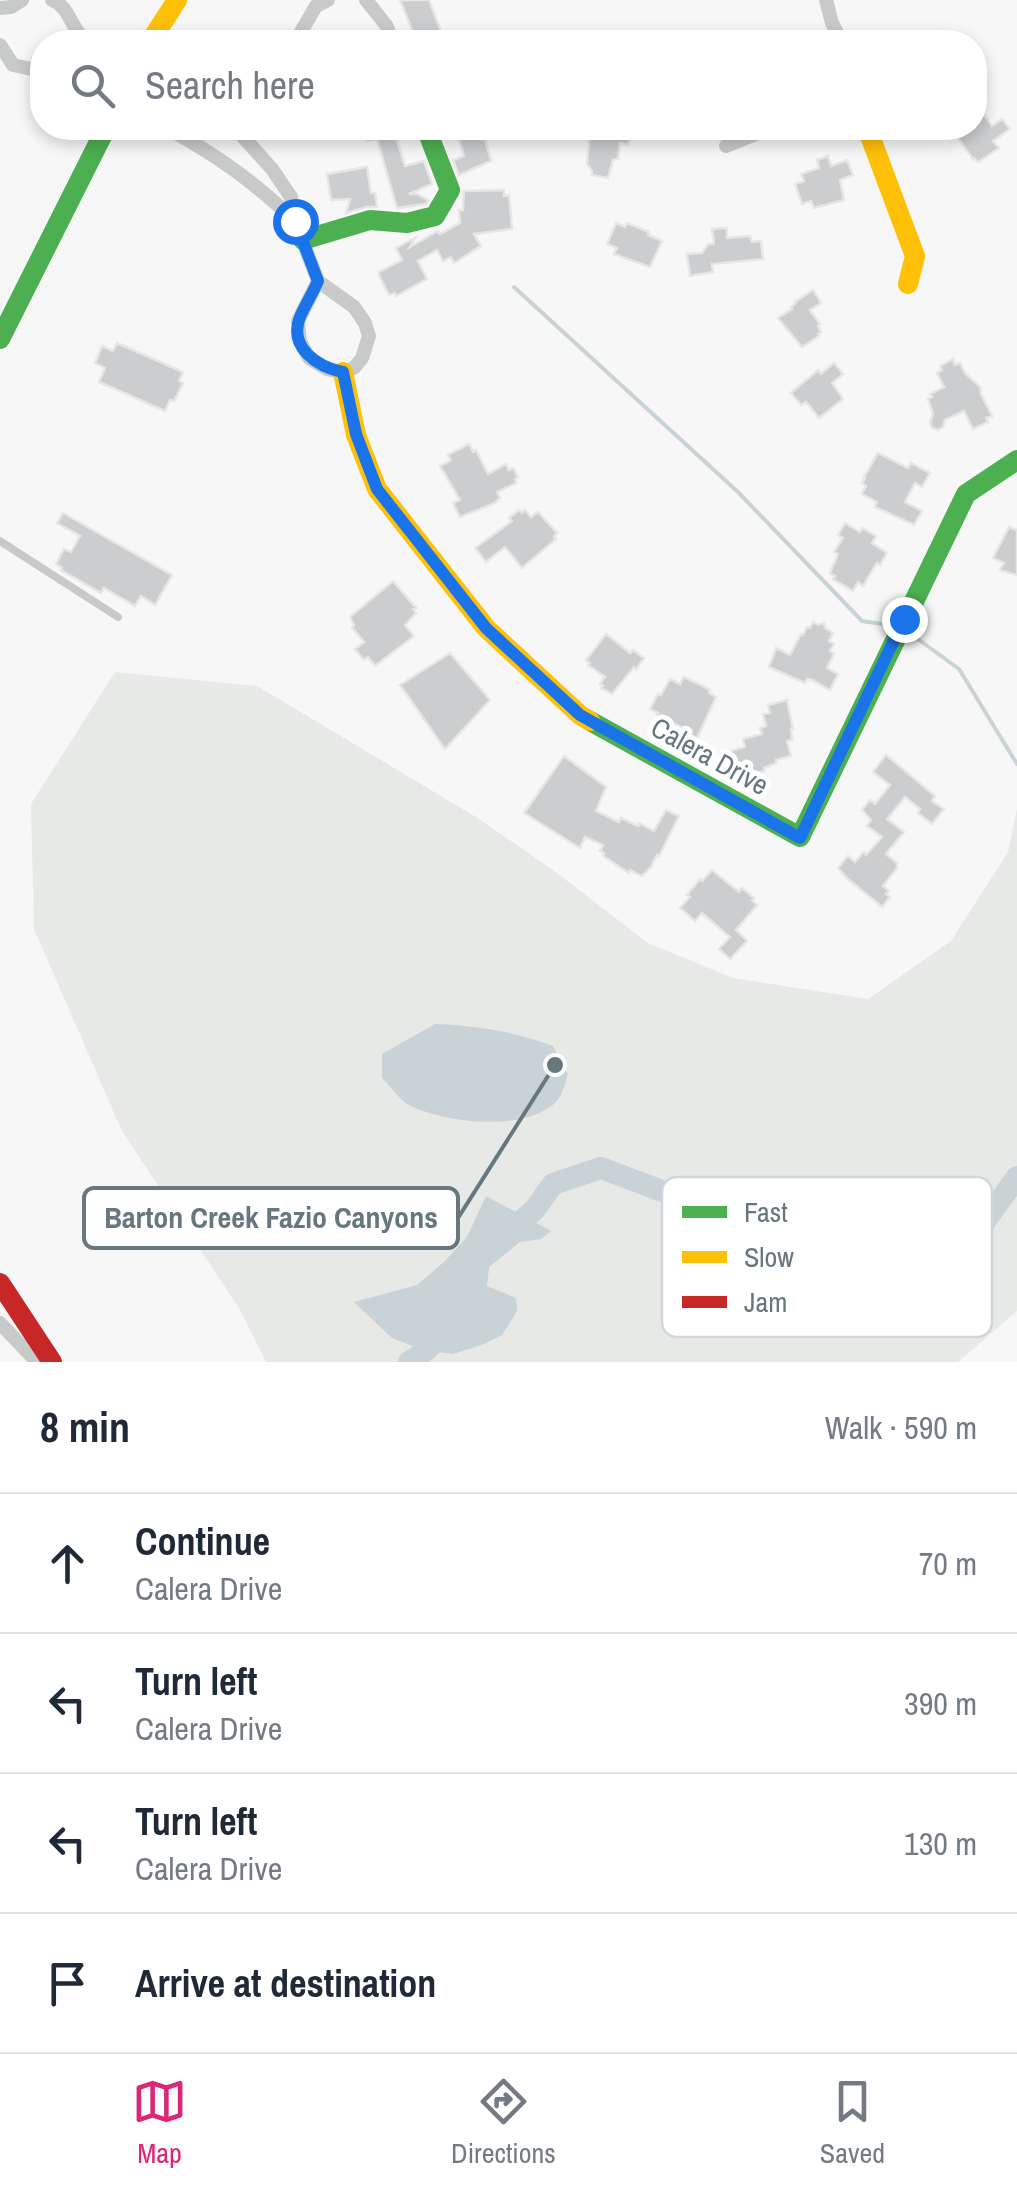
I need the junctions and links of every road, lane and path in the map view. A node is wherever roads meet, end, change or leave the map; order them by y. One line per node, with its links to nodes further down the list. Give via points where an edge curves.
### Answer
1 (22, 0): 7 (street)
2 (52, 0): 8 (street)
3 (177, 0): 9 (street)
4 (328, 0): 10 (street, via 316,6)
5 (366, 0): 11 (street)
6 (826, 0): 12 (street)
7 (0, 8)
8 (75, 30)
9 (158, 30)
10 (302, 30)
11 (388, 30)
12 (836, 30)
13 (0, 45): 14 (street, via 14,64)
14 (30, 67)
15 (100, 140): 25 (street)
16 (189, 140): 22 (street, via 264,191)
17 (246, 140): 22 (street, via 291,197)
18 (431, 140): 22 (street, via 450,190 435,216 407,224 370,220)
19 (741, 140): 21 (street)
20 (872, 140): 24 (street, via 915,256)
21 (726, 146)
22 (299, 230): 23 (street)
23 (318, 281): 26 (street, via 298,321 300,341 309,358); 26 (street, via 354,308 369,336 362,358)
24 (908, 284)
25 (0, 339)
26 (343, 372): 27 (street, Calera Drive, via 377,489 486,628 580,715 800,838 966,494)
27 (1017, 460)
28 (0, 541): 29 (lane)
29 (118, 616)
30 (0, 1283): 33 (street)
31 (0, 1323): 32 (street)
32 (36, 1362)
33 (52, 1362)

